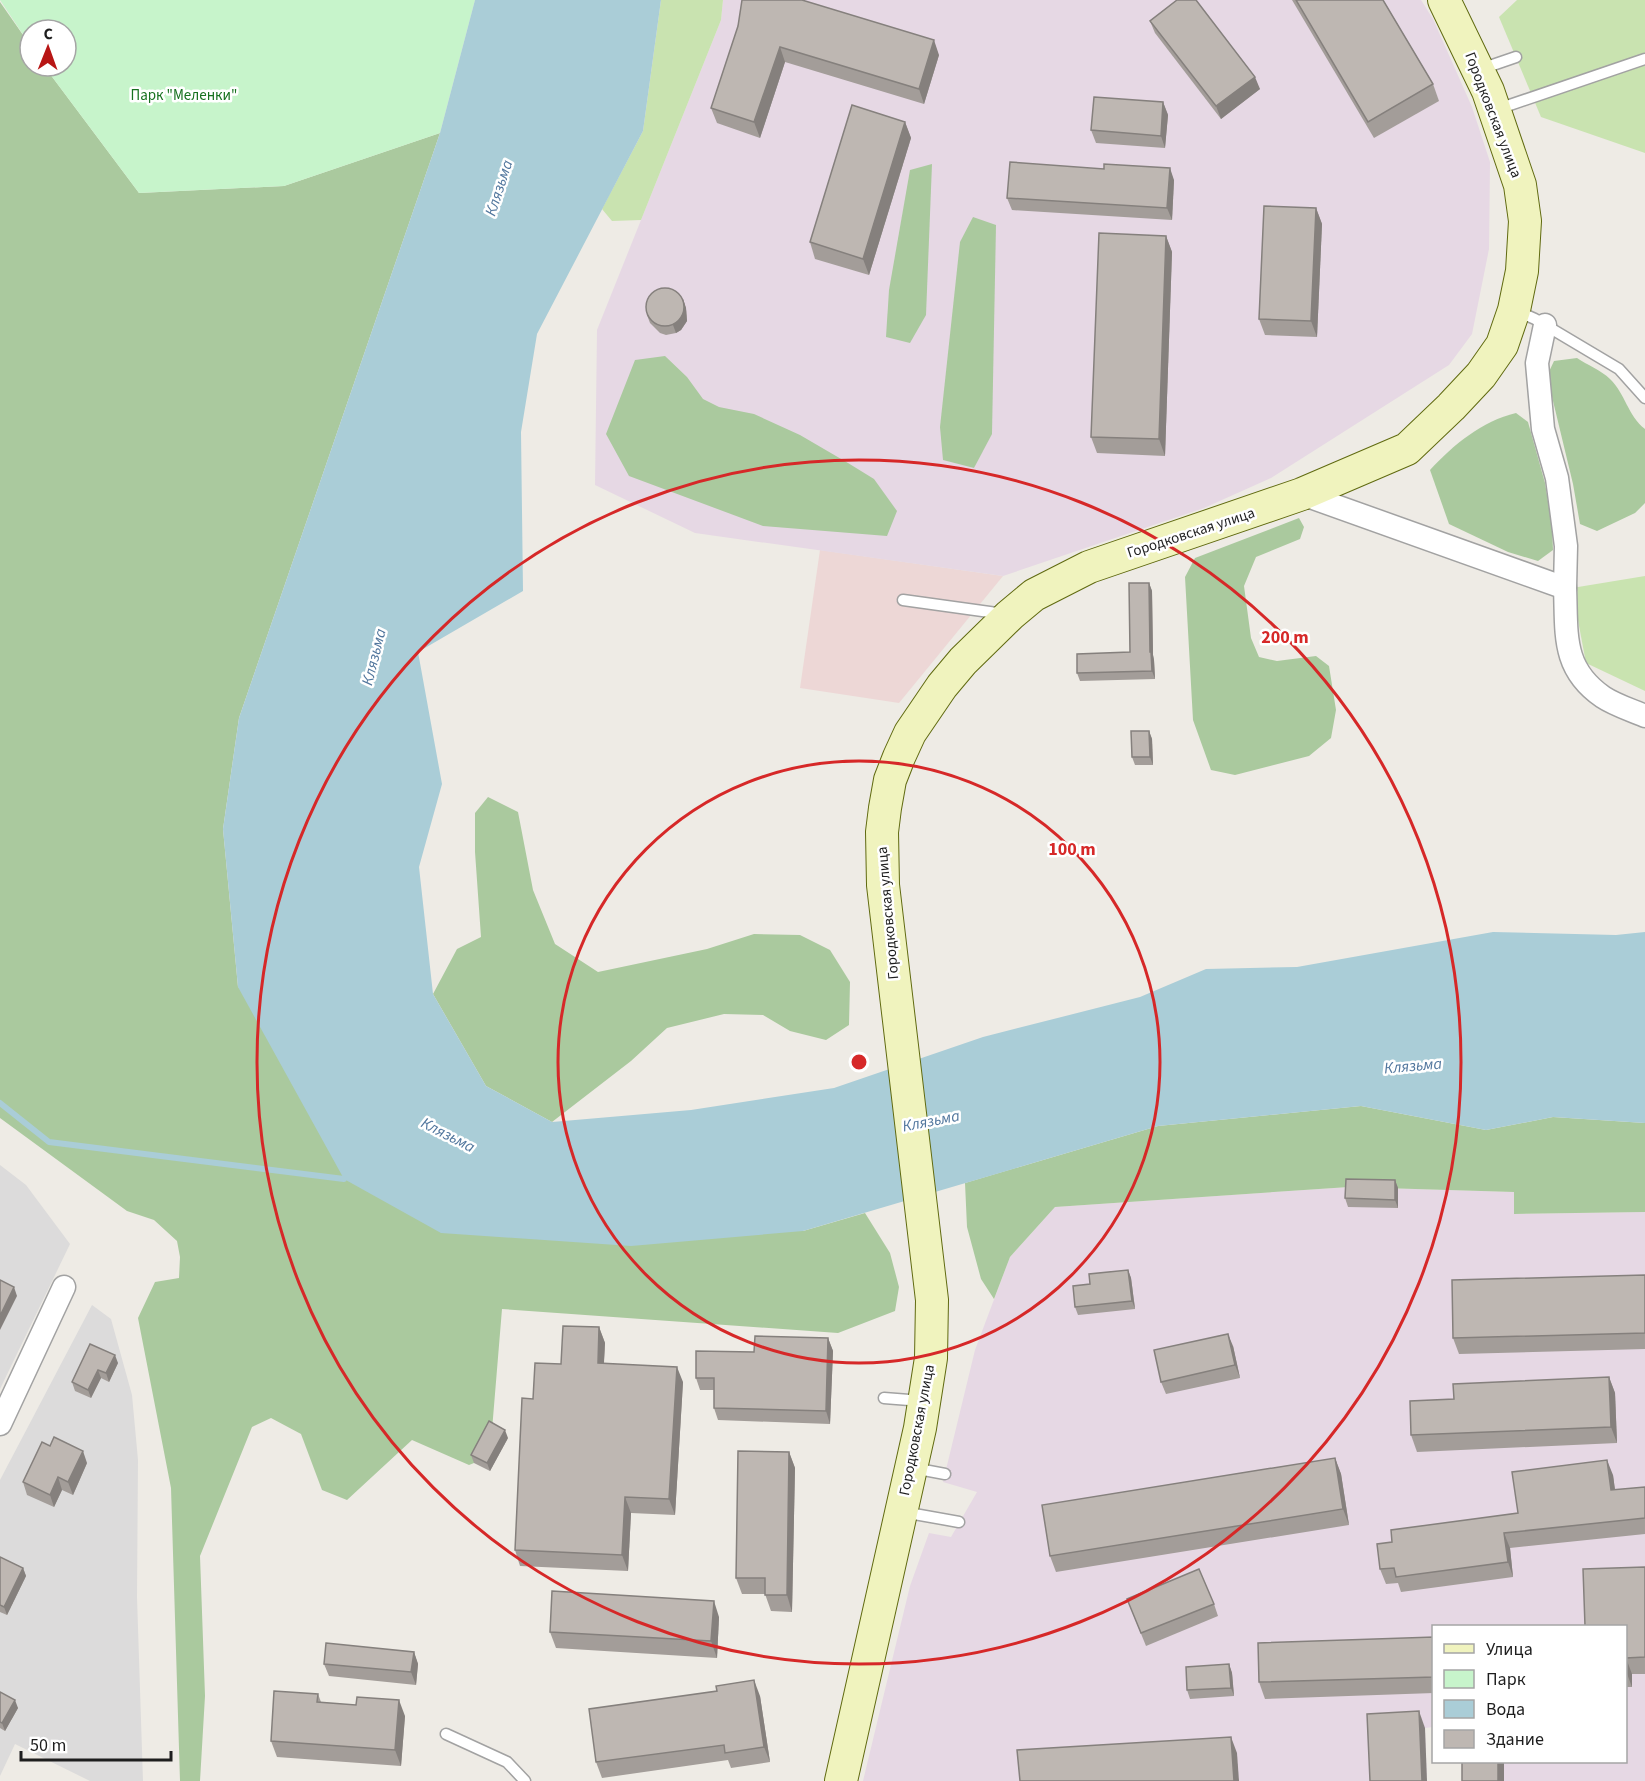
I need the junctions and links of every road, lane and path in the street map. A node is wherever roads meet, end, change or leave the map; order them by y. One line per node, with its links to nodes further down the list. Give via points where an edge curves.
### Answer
1 (1444, 0): 4 (main road, Городковская улица)
2 (1516, 57): 4 (lane)
3 (1645, 59): 5 (lane)
4 (1478, 70): 5 (main road, Городковская улица)
5 (1495, 110): 6 (main road, Городковская улица, via 1520,185 1525,221 1522,271)
6 (1514, 310): 7 (lane); 9 (main road, Городковская улица, via 1502,345 1481,375 1407,449)
7 (1545, 325): 8 (lane, via 1619,369); 10 (street, via 1538,363 1543,429 1557,478 1566,546)
8 (1645, 398)
9 (1302, 494): 10 (street); 12 (main road, Городковская улица, via 1089,567 1034,595)
10 (1565, 588): 13 (street, via 1571,661 1584,682 1604,698)
11 (903, 600): 12 (lane)
12 (1010, 615): 16 (main road, Городковская улица, via 963,661 910,733 890,780 882,832 886,922 928,1254 933,1331)
13 (1645, 716)
14 (64, 1287): 17 (street)
15 (884, 1398): 16 (lane)
16 (926, 1402): 18 (main road, Городковская улица)
17 (0, 1424)
18 (911, 1468): 19 (lane); 20 (main road, Городковская улица)
19 (945, 1474)
20 (901, 1512): 21 (lane); 24 (main road, Городковская улица)
21 (959, 1522)
22 (446, 1734): 23 (lane, via 507,1762)
23 (525, 1781)
24 (841, 1781)

